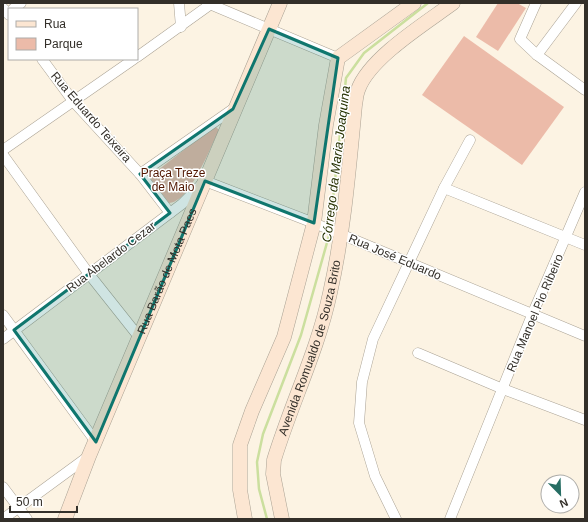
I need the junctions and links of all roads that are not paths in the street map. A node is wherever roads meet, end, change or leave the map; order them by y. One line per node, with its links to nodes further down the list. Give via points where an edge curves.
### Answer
1 (179, 3): 8 (street)
2 (280, 3): 9 (main road, Rua Barão de Mota Paes)
3 (414, 3): 12 (main road)
4 (453, 3): 27 (main road, Avenida Romualdo de Souza Brito, via 384,55 358,89)
5 (536, 3): 10 (street, via 520,39)
6 (576, 3): 10 (street)
7 (209, 4): 8 (street); 9 (street)
8 (181, 27): 11 (street)
9 (269, 29): 12 (street); 17 (main road, Rua Barão de Mota Paes)
10 (537, 55): 15 (street)
11 (138, 56)
12 (338, 58): 26 (main road, via 326,125)
13 (43, 60): 16 (street, Rua Eduardo Teixeira)
14 (133, 60): 16 (street)
15 (585, 90)
16 (73, 101): 19 (street); 21 (street, Rua Eduardo Teixeira)
17 (233, 109): 21 (street); 22 (main road, Rua Barão de Mota Paes)
18 (470, 140): 23 (street)
19 (3, 150)
20 (3, 155): 31 (street)
21 (140, 174): 25 (street, Rua Eduardo Teixeira)
22 (205, 181): 25 (street, Rua Abelardo Cezar); 26 (street, Rua José Eduardo); 36 (main road, Rua Barão de Mota Paes)
23 (444, 188): 28 (street); 30 (street)
24 (585, 192): 28 (street, Rua Manoel Pio Ribeiro)
25 (170, 213): 31 (street, Rua Abelardo Cezar)
26 (314, 223): 27 (street, Rua José Eduardo); 48 (main road, via 284,337 240,445 240,490)
27 (340, 234): 30 (street, Rua José Eduardo); 49 (main road, Avenida Romualdo de Souza Brito, via 330,293 274,460 273,474)
28 (567, 237): 29 (street); 33 (street, Rua Manoel Pio Ribeiro)
29 (585, 245)
30 (409, 263): 33 (street, Rua José Eduardo); 50 (street, via 373,339 362,382 359,423 374,476)
31 (89, 274): 34 (street, Rua Abelardo Cezar); 36 (street)
32 (3, 315): 34 (street)
33 (532, 315): 35 (street, Rua José Eduardo); 39 (street, Rua Manoel Pio Ribeiro)
34 (14, 330): 37 (street, Rua Abelardo Cezar); 41 (street)
35 (585, 336)
36 (139, 337): 41 (main road, Rua Barão de Mota Paes)
37 (3, 339)
38 (418, 353): 39 (street)
39 (503, 389): 40 (street); 51 (street, Rua Manoel Pio Ribeiro)
40 (585, 420)
41 (96, 442): 42 (main road, Rua Barão de Mota Paes)
42 (89, 456): 44 (street); 47 (main road, Rua Barão de Mota Paes)
43 (3, 487): 44 (street)
44 (18, 508): 45 (street); 46 (street)
45 (3, 519)
46 (27, 519)
47 (66, 519)
48 (245, 519)
49 (282, 519)
50 (396, 519)
51 (450, 519)

